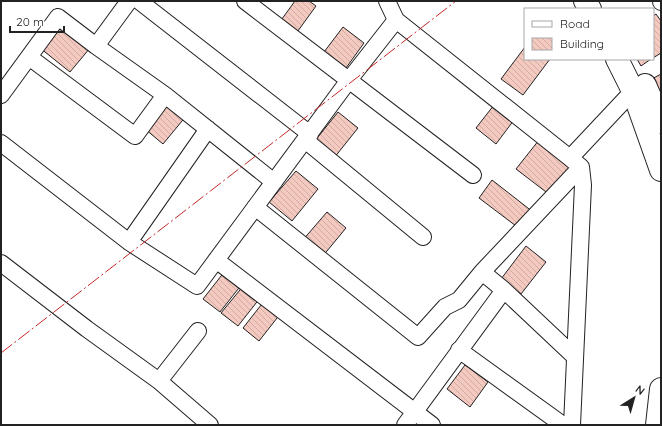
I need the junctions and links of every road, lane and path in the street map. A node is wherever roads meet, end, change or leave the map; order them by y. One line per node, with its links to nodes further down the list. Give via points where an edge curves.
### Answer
1 (129, 1): 6 (street)
2 (139, 1): 16 (street)
3 (245, 1): 10 (street)
4 (387, 1): 5 (street)
5 (396, 20): 10 (street); 18 (street)
6 (96, 46): 7 (street, via 58,18); 13 (street)
7 (29, 57): 12 (street); 13 (street, via 135,136)
8 (618, 60): 11 (street)
9 (633, 60): 14 (street)
10 (349, 80): 16 (street); 20 (street)
11 (633, 91): 18 (street); 19 (street)
12 (1, 95)
13 (165, 95): 15 (street)
14 (661, 122)
15 (208, 129): 21 (street); 24 (street)
16 (307, 137): 21 (street); 23 (street)
17 (1, 143): 24 (street)
18 (576, 162): 27 (street); 31 (street, via 583,185)
19 (661, 170)
20 (473, 175)
21 (274, 182): 22 (street)
22 (255, 207): 25 (street); 27 (street, via 418,337 445,307 459,300)
23 (423, 237)
24 (129, 242): 25 (street, via 197,286)
25 (216, 260): 34 (street)
26 (1, 263): 32 (street)
27 (482, 272): 28 (street)
28 (504, 290): 30 (street); 31 (street)
29 (198, 331): 32 (street)
30 (459, 350): 34 (street); 38 (street)
31 (575, 357): 39 (street)
32 (159, 381): 35 (street)
33 (661, 389): 40 (street)
34 (414, 412): 36 (street); 37 (street)
35 (210, 425)
36 (405, 425)
37 (432, 425)
38 (563, 425)
39 (572, 425)
40 (657, 425)

